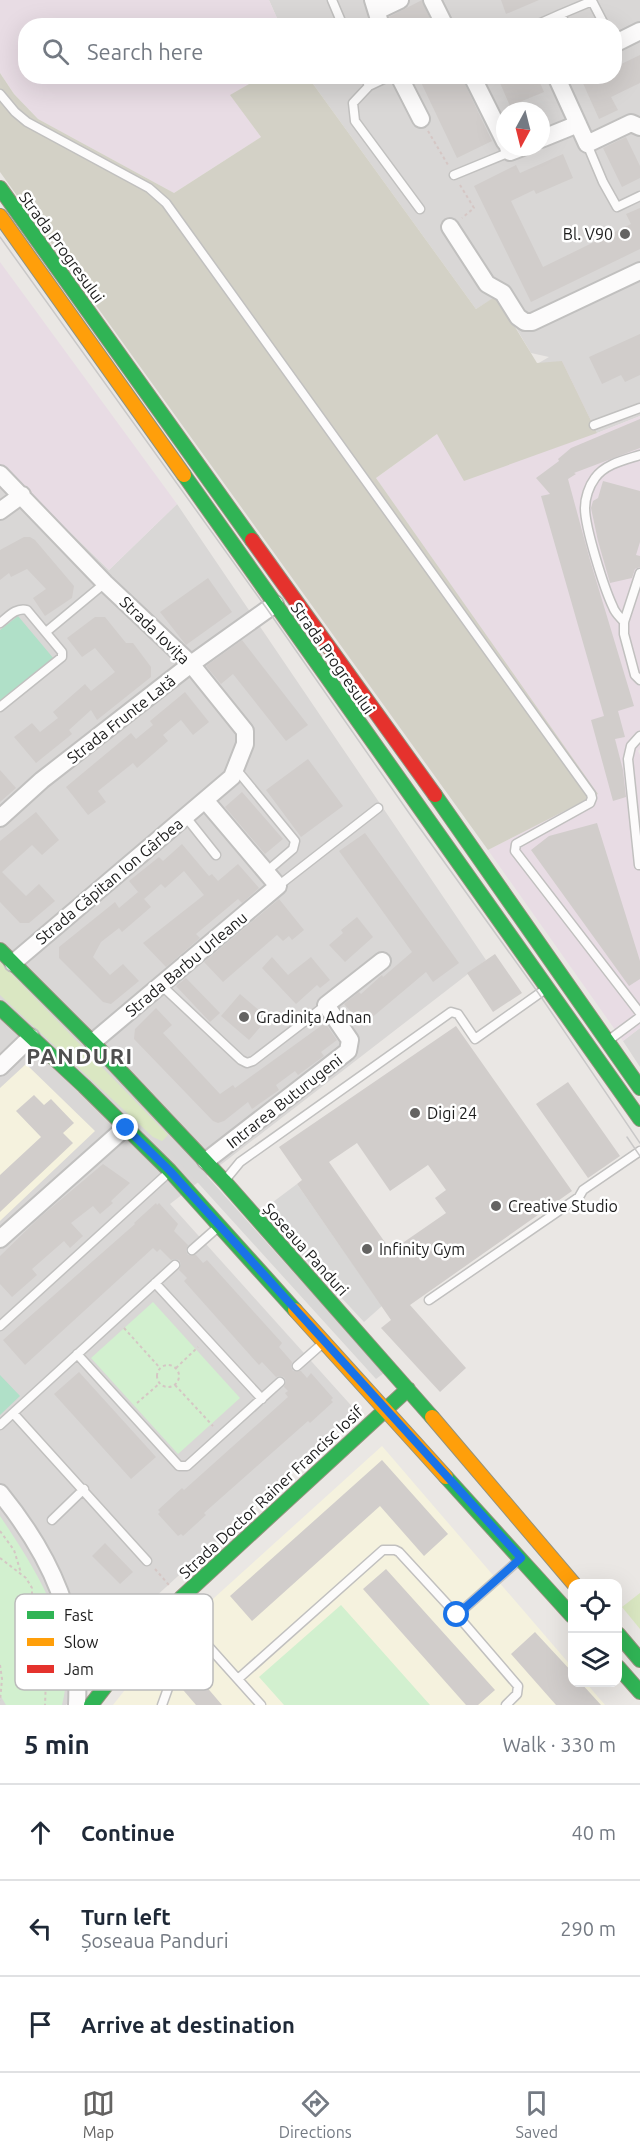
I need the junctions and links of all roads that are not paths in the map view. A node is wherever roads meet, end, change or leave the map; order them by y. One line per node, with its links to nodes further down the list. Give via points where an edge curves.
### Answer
1 (332, 0): 6 (lane)
2 (400, 0): 4 (street)
3 (432, 0): 7 (street)
4 (377, 12)
5 (561, 14): 8 (lane); 9 (lane); 10 (lane, via 592,1)
6 (340, 18)
7 (442, 18)
8 (552, 18)
9 (563, 18)
10 (601, 18)
11 (640, 31): 12 (street)
12 (622, 40)
13 (373, 84): 17 (lane)
14 (403, 84): 19 (street)
15 (477, 84): 20 (street)
16 (560, 84): 21 (street)
17 (369, 86): 29 (lane, via 353,104 355,121)
18 (0, 94): 67 (lane, via 27,122 149,188 166,203 591,794 590,803 516,844 515,850)
19 (421, 119)
20 (496, 119)
21 (578, 124): 23 (street); 24 (street)
22 (640, 127): 24 (street, via 631,123)
23 (550, 136)
24 (587, 144): 28 (lane, via 617,207)
25 (496, 155): 26 (lane)
26 (454, 175)
27 (0, 188): 32 (main road, Strada Progresului)
28 (640, 196)
29 (420, 209)
30 (0, 216): 32 (main road, Strada Progresului)
31 (450, 227): 33 (street, via 487,284 503,293 525,322)
32 (11, 229): 42 (main road, Strada Progresului); 43 (main road, Strada Progresului)
33 (640, 271)
34 (640, 408): 35 (lane)
35 (594, 425)
36 (640, 455): 44 (lane, via 600,472 593,480 585,507 606,589 614,610)
37 (0, 474): 38 (street, Strada Iovița)
38 (22, 495): 39 (street); 41 (street, Strada Iovița)
39 (0, 511)
40 (640, 573): 44 (lane)
41 (105, 583): 46 (lane); 47 (street, Strada Iovița)
42 (290, 593): 43 (main road); 69 (main road, Strada Progresului)
43 (275, 604): 47 (street, Strada Frunte Lată); 64 (main road, Strada Progresului)
44 (624, 622): 48 (lane, via 635,675)
45 (0, 623): 46 (lane, via 21,609 27,610)
46 (46, 632): 49 (lane, via 62,657)
47 (191, 663): 51 (street, Strada Iovița, via 245,731); 55 (street, Strada Frunte Lată, via 42,780)
48 (640, 680)
49 (0, 707)
50 (640, 736): 57 (lane, via 631,746 628,759)
51 (236, 769): 52 (street, Strada Iovița); 58 (lane, via 295,841 292,849)
52 (205, 800): 54 (street, Strada Căpitan Ion Gârbea); 58 (street)
53 (378, 808): 59 (lane)
54 (185, 816): 56 (lane); 62 (street, Strada Căpitan Ion Gârbea)
55 (0, 818)
56 (216, 855)
57 (639, 865)
58 (266, 872): 59 (street)
59 (278, 886): 63 (street, Strada Barbu Urleanu)
60 (0, 950): 62 (main road, Șoseaua Panduri)
61 (382, 962): 65 (street)
62 (14, 963): 70 (main road, Șoseaua Panduri)
63 (161, 985): 65 (lane, via 247,1063); 70 (street, Strada Barbu Urleanu)
64 (547, 988): 71 (main road, Strada Progresului); 80 (lane, via 476,1039 458,1014 451,1012 240,1162)
65 (326, 1005): 78 (street, Intrarea Buturugeni, via 350,1040 348,1051)
66 (0, 1008): 68 (main road, Șoseaua Panduri)
67 (640, 1015): 69 (lane)
68 (31, 1037): 72 (street); 75 (main road, Șoseaua Panduri)
69 (607, 1041): 71 (main road); 73 (main road, Strada Progresului)
70 (93, 1042): 76 (main road, Șoseaua Panduri)
71 (592, 1051): 74 (main road, Strada Progresului)
72 (0, 1066)
73 (640, 1088)
74 (640, 1119)
75 (126, 1128): 76 (main road, Șoseaua Panduri); 82 (street)
76 (169, 1147): 78 (main road, Șoseaua Panduri); 79 (main road, Șoseaua Panduri)
77 (640, 1151): 86 (lane)
78 (206, 1161): 80 (main road, Șoseaua Panduri)
79 (170, 1171): 81 (main road, Șoseaua Panduri); 87 (lane)
80 (224, 1181): 92 (main road, Șoseaua Panduri)
81 (219, 1226): 83 (lane); 88 (main road, Șoseaua Panduri)
82 (0, 1239)
83 (192, 1250)
84 (175, 1265): 85 (lane)
85 (155, 1283): 89 (lane); 93 (lane)
86 (429, 1300)
87 (0, 1326)
88 (325, 1342): 90 (lane); 94 (main road, Șoseaua Panduri)
89 (77, 1354): 93 (lane, via 179,1466 187,1466); 95 (lane)
90 (297, 1366)
91 (280, 1382): 93 (lane)
92 (408, 1389): 94 (main road, Strada Doctor Rainer Francisc Iosif); 102 (main road, Șoseaua Panduri)
93 (262, 1399)
94 (386, 1408): 100 (main road, Șoseaua Panduri); 104 (main road, Strada Doctor Rainer Francisc Iosif)
95 (14, 1413): 96 (lane); 97 (lane)
96 (0, 1425)
97 (84, 1489): 99 (lane); 101 (lane)
98 (0, 1493): 103 (street, via 33,1537)
99 (52, 1520)
100 (521, 1558): 105 (main road, Șoseaua Panduri); 106 (lane)
101 (147, 1561)
102 (570, 1579)
103 (60, 1594)
104 (185, 1594)
105 (568, 1610)
106 (457, 1615): 111 (lane, via 399,1552 383,1550); 120 (lane, via 518,1686 517,1694)
107 (622, 1639): 109 (main road)
108 (213, 1650): 111 (lane)
109 (640, 1660)
110 (622, 1672): 115 (main road)
111 (238, 1679): 119 (lane)
112 (76, 1690): 116 (street)
113 (103, 1690): 117 (main road, Strada Doctor Rainer Francisc Iosif)
114 (167, 1690): 118 (lane)
115 (640, 1692)
116 (77, 1705)
117 (91, 1705)
118 (162, 1705)
119 (261, 1705)
120 (506, 1705)

